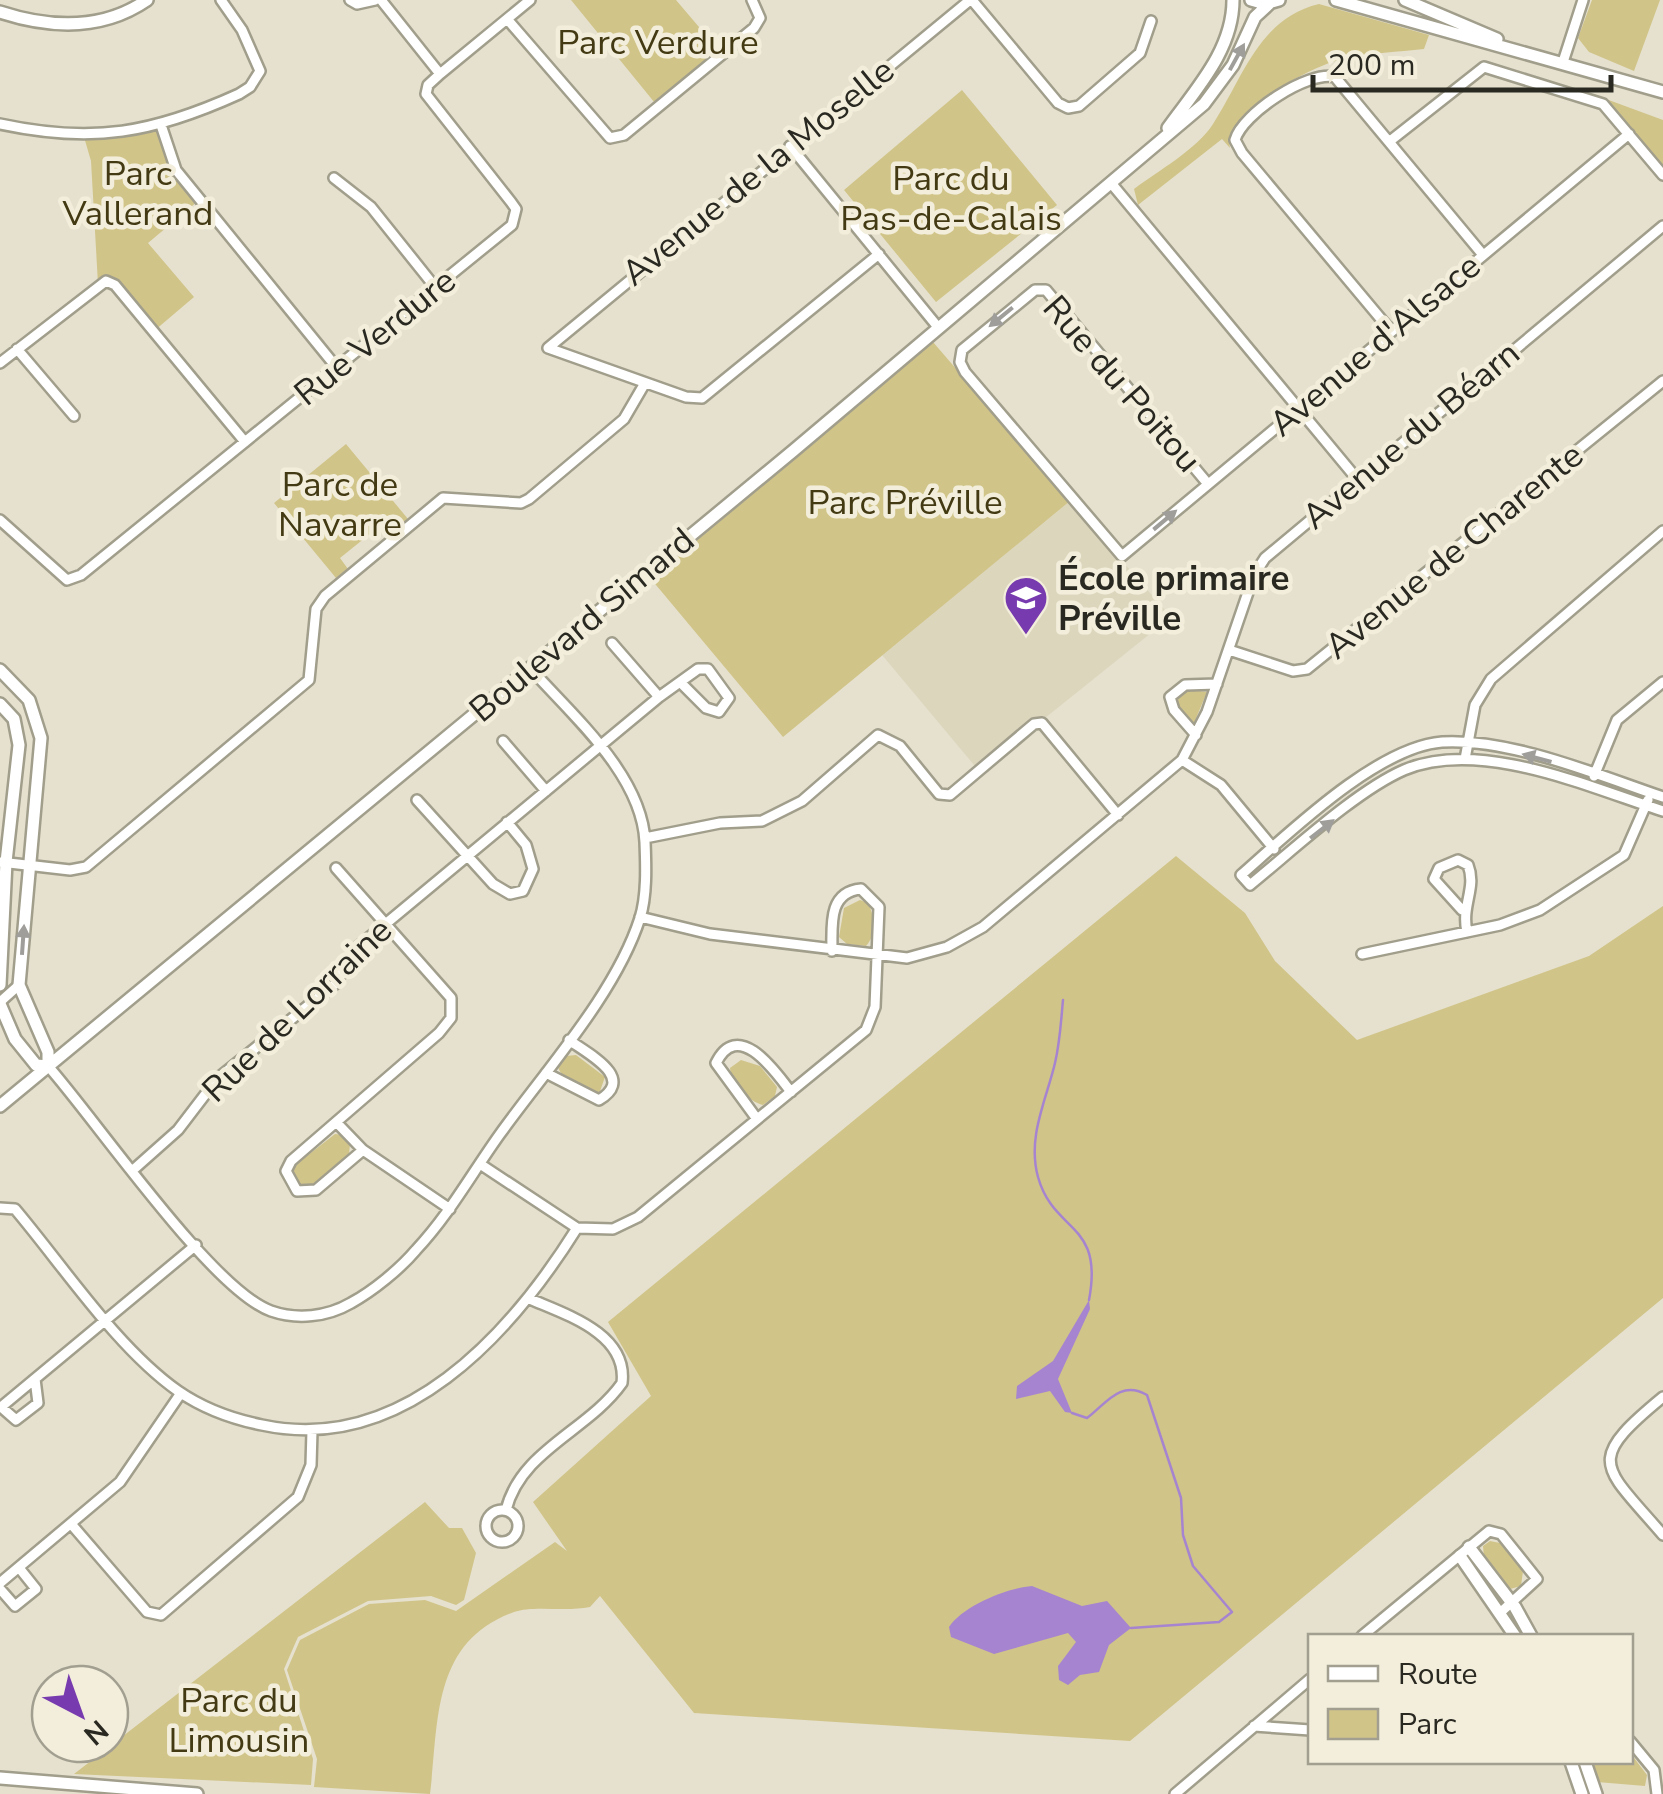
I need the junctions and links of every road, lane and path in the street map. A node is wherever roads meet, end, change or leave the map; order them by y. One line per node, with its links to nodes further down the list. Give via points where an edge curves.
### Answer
1 (147, 0): 14 (street, via 122,14 73,25 38,24)
2 (221, 0): 22 (street, via 242,30 258,78 239,94)
3 (350, 0): 4 (street)
4 (378, 0): 19 (street)
5 (530, 0): 15 (street)
6 (752, 0): 15 (street, via 760,18 754,28 624,135 610,138)
7 (971, 0): 16 (street, via 1068,108 1140,53); 26 (street, Avenue de la Moselle)
8 (1234, 0): 24 (street, Boulevard Simard, via 1218,54)
9 (1251, 0): 13 (street)
10 (1336, 0): 17 (street)
11 (1405, 0): 17 (street)
12 (1583, 0): 18 (street)
13 (1274, 2): 24 (street, Boulevard Simard, one-way to 13, via 1211,96 1255,17)
14 (0, 12)
15 (506, 20): 19 (street)
16 (1150, 21)
17 (1514, 48): 18 (street)
18 (1563, 62): 20 (street)
19 (440, 74): 33 (street, Rue Verdure, via 428,85 428,101 511,202 516,218)
20 (1663, 92)
21 (0, 124): 22 (street, via 84,137)
22 (161, 126): 38 (street, via 176,170)
23 (1629, 134): 25 (street, via 1596,100 1484,66); 27 (street); 32 (street, Avenue d'Alsace)
24 (1159, 139): 29 (street, Boulevard Simard)
25 (1390, 141): 32 (street); 35 (street, via 1330,74 1286,90 1240,126 1235,140)
26 (790, 146): 31 (street); 40 (street, Avenue de la Moselle, via 548,348)
27 (1663, 174)
28 (334, 178): 33 (street, via 371,207)
29 (1110, 183): 34 (street, Boulevard Simard); 41 (street)
30 (1663, 226): 44 (street, Avenue du Béarn)
31 (879, 254): 34 (street); 40 (street, via 702,398)
32 (1484, 255): 35 (street, Avenue d'Alsace)
33 (435, 287): 38 (street, Rue Verdure)
34 (938, 326): 51 (street, Boulevard Simard)
35 (1391, 332): 41 (street, Avenue d'Alsace)
36 (17, 349): 37 (street); 42 (street); 43 (street, via 106,281 116,285)
37 (0, 363)
38 (337, 368): 43 (street, Rue Verdure)
39 (1663, 380): 50 (street, Avenue de Charente, via 1306,669 1293,671)
40 (645, 382): 79 (street, via 624,419 529,499 444,498 325,596 316,609 309,680 86,867)
41 (1298, 409): 44 (street); 45 (street, Avenue d'Alsace)
42 (74, 416)
43 (245, 442): 46 (street, Rue Verdure, via 74,580 61,576)
44 (1357, 480): 50 (street, Avenue du Béarn, via 1259,565)
45 (1208, 484): 48 (street, Avenue d'Alsace, one-way to 45); 48 (street, Rue du Poitou, one-way to 48, via 1046,290 1035,290 966,346 960,356 965,372)
46 (0, 520)
47 (1663, 531): 60 (street, via 1491,679 1474,705)
48 (1122, 556)
49 (612, 643): 56 (street)
50 (1229, 650): 55 (street, Avenue du Béarn)
51 (530, 668): 61 (street); 92 (street, Boulevard Simard)
52 (0, 670): 79 (street, via 29,700 41,738)
53 (680, 682): 53 (street, via 708,669 730,698 719,712 706,708); 56 (street, Rue de Lorraine)
54 (1663, 682): 64 (street, via 1617,720)
55 (1217, 684): 58 (street, Avenue du Béarn); 58 (street, via 1185,685 1170,696)
56 (659, 697): 61 (street, Rue de Lorraine)
57 (0, 704): 78 (street, via 14,720 20,744)
58 (1196, 735): 63 (street, Avenue du Béarn)
59 (504, 741): 66 (street)
60 (1467, 743): 62 (street); 64 (street, one-way to 60); 75 (street, via 1405,752)
61 (598, 746): 66 (street, Rue de Lorraine); 74 (street, via 636,806)
62 (1465, 759): 65 (street, via 1484,758); 77 (street, one-way to 62, via 1403,771)
63 (1182, 760): 72 (street, Avenue du Béarn); 75 (street, via 1221,785)
64 (1595, 773): 65 (street); 67 (street)
65 (1590, 788): 70 (street)
66 (546, 791): 73 (street, Rue de Lorraine)
67 (1651, 793): 68 (street); 70 (street)
68 (1663, 797)
69 (418, 800): 76 (street)
70 (1647, 806): 71 (street); 84 (street, via 1634,842 1616,862 1526,917)
71 (1663, 811)
72 (1118, 815): 74 (street, via 1042,723 950,795 939,794 900,746 878,735 802,801 762,821); 87 (street, Avenue du Béarn, via 984,927 921,954)
73 (508, 822): 76 (street, Rue de Lorraine); 76 (street, via 526,845 532,869 523,891 510,894 493,884)
74 (645, 838): 82 (street)
75 (1272, 848): 77 (street); 77 (street, via 1241,875 1244,882 1250,885)
76 (467, 856): 83 (street, Rue de Lorraine)
77 (1282, 860)
78 (3, 862): 79 (street); 88 (street)
79 (27, 864): 89 (street, one-way to 79)
80 (336, 868): 83 (street, via 377,919)
81 (1462, 910): 81 (street, via 1473,880 1458,860 1439,868 1434,879); 84 (street)
82 (640, 917): 85 (street, Avenue du Béarn); 91 (street)
83 (388, 923): 97 (street, via 451,998 451,1018); 100 (street, Rue de Lorraine, via 359,946 335,984 217,1079 178,1130)
84 (1467, 932): 86 (street)
85 (832, 951): 87 (street, Avenue du Béarn); 87 (street, via 832,913 850,890 861,889 879,907)
86 (1362, 954)
87 (874, 956): 94 (street, via 875,1007 866,1030)
88 (0, 985)
89 (19, 985): 90 (street); 92 (street)
90 (0, 1003): 92 (street, via 16,1039 36,1065)
91 (569, 1040): 93 (street); 93 (street, via 611,1070 610,1094 588,1098)
92 (48, 1066): 95 (street, Boulevard Simard); 100 (street)
93 (546, 1072): 99 (street)
94 (792, 1092): 96 (street); 96 (street, via 764,1056 748,1047 721,1054 716,1063)
95 (0, 1106)
96 (758, 1119): 103 (street, via 638,1217 613,1230)
97 (337, 1123): 98 (street); 98 (street, via 286,1171 297,1191 316,1190)
98 (363, 1150): 102 (street)
99 (480, 1164): 102 (street); 103 (street)
100 (133, 1170): 104 (street)
101 (0, 1208): 106 (street, via 15,1209)
102 (450, 1209): 104 (street, via 414,1254 352,1303 322,1314 293,1316 254,1303)
103 (577, 1228): 105 (street)
104 (196, 1245): 106 (street)
105 (530, 1299): 110 (street, via 450,1377 360,1423); 111 (street, via 592,1327 620,1360 622,1384 526,1469 511,1488)
106 (107, 1318): 107 (street); 108 (street)
107 (35, 1378): 107 (street, via 1,1407 8,1416 27,1416 38,1403)
108 (181, 1393): 110 (street, via 228,1418); 112 (street, via 120,1482)
109 (1663, 1397): 113 (street, via 1621,1431 1610,1449 1620,1484)
110 (312, 1431): 112 (street, via 311,1465 298,1497 161,1616 146,1612)
111 (506, 1510)
112 (72, 1525): 115 (street)
113 (1663, 1535)
114 (1464, 1552): 117 (street); 117 (street, via 1495,1530 1537,1579); 118 (street); 119 (street)
115 (20, 1568): 116 (street); 116 (street, via 36,1590 16,1606)
116 (0, 1586)
117 (1512, 1603): 118 (street); 121 (street)
118 (1501, 1612): 120 (street)
119 (1364, 1634)
120 (1515, 1634)
121 (1529, 1634)
122 (1308, 1681): 123 (street)
123 (1254, 1726): 124 (street); 130 (street)
124 (1308, 1730)
125 (1633, 1746): 133 (street, via 1654,1770)
126 (1572, 1764): 131 (street)
127 (1586, 1764): 132 (street)
128 (0, 1778): 129 (street)
129 (198, 1794)
130 (1175, 1794)
131 (1582, 1794)
132 (1596, 1794)
133 (1657, 1794)

